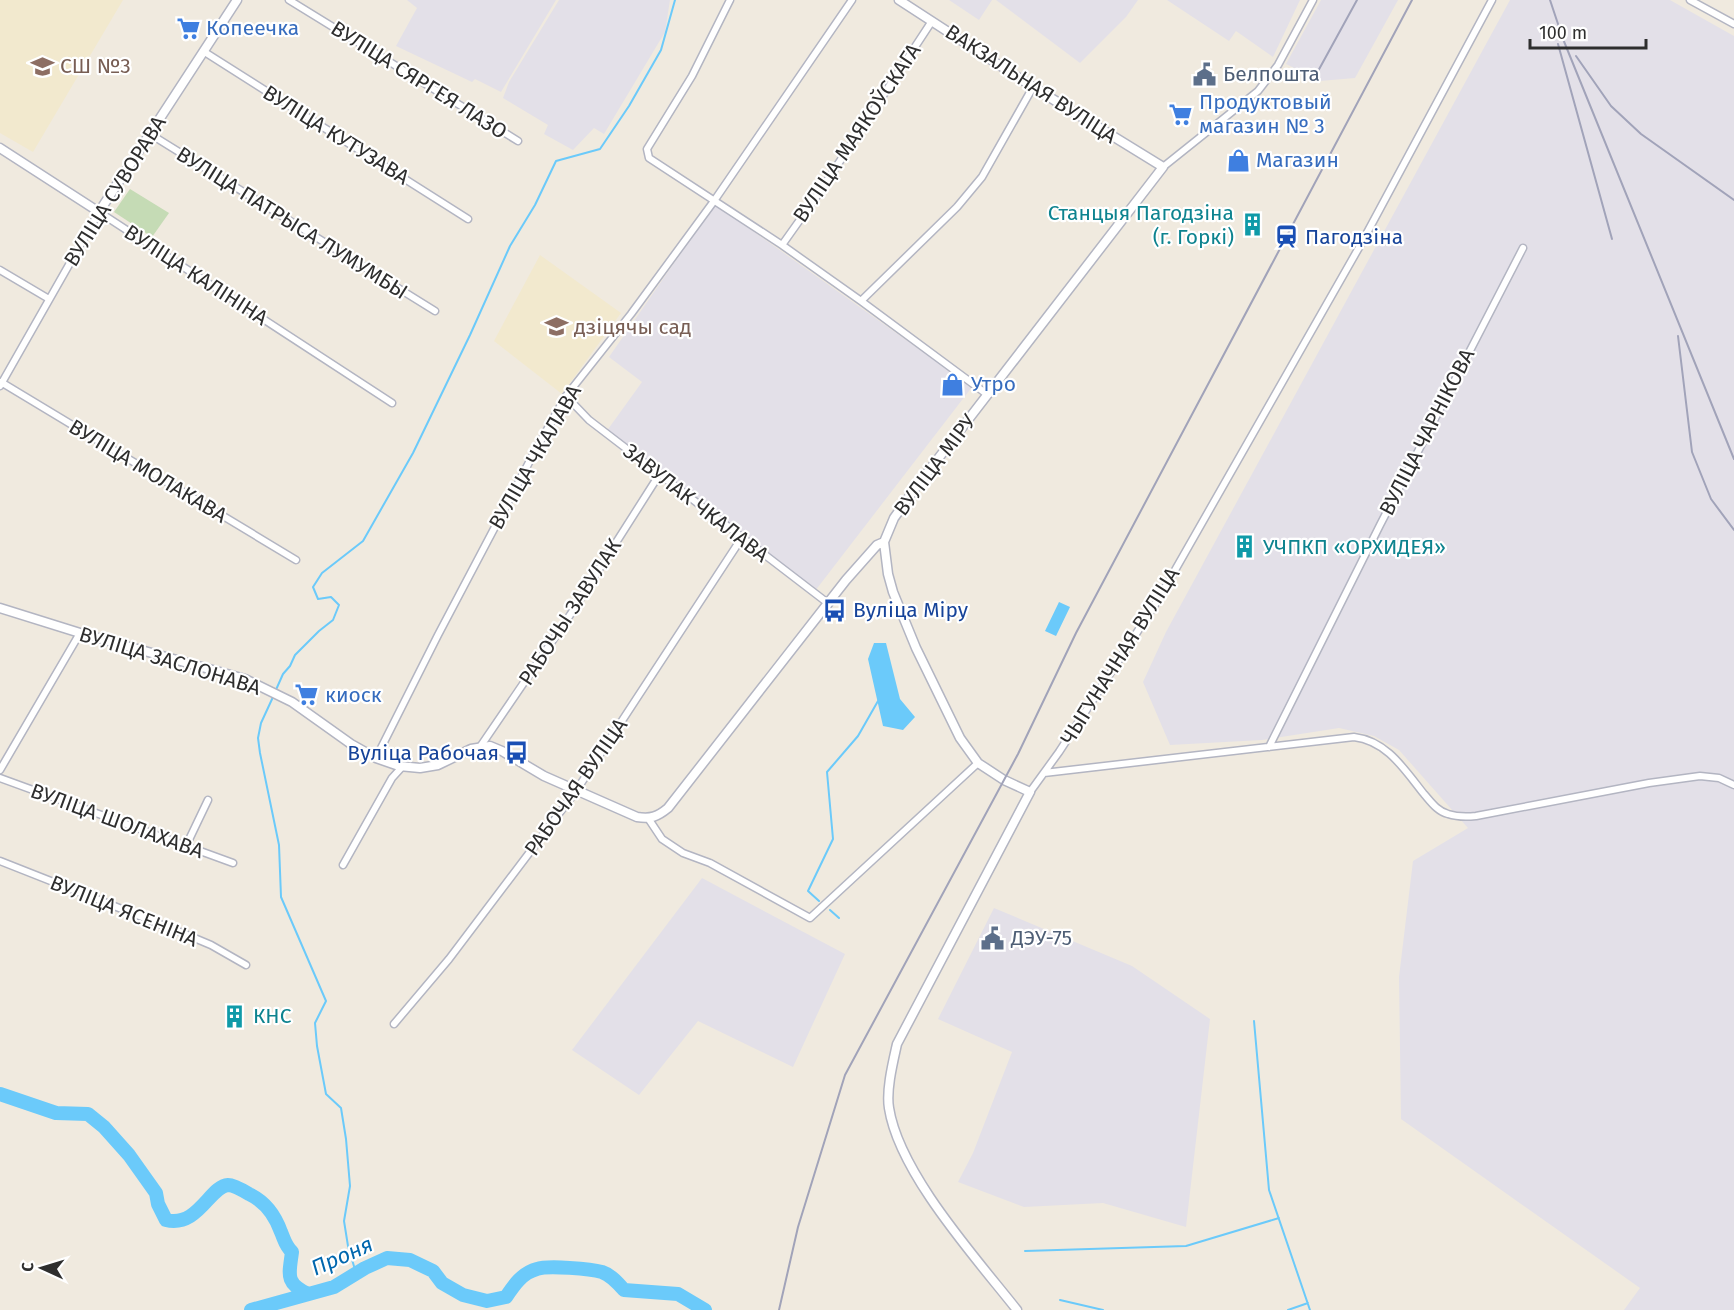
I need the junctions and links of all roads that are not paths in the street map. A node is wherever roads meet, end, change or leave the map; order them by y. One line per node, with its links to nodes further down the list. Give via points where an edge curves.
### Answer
1 (237, 0): 11 (street, ВУЛІЦА СУВОРАВА)
2 (289, 0): 14 (street, ВУЛІЦА СЯРГЕЯ ЛАЗО)
3 (730, 0): 17 (street, via 692,76 647,148 649,158)
4 (852, 0): 17 (street, ВУЛІЦА ЧКАЛАВА)
5 (899, 0): 9 (street, ВАКЗАЛЬНАЯ ВУЛІЦА)
6 (1313, 0): 16 (street, ВУЛІЦА МІРУ, via 1278,65 1258,91)
7 (1492, 0): 43 (street, ЧЫГУНАЧНАЯ ВУЛІЦА, via 1220,492 1121,660)
8 (1690, 0): 10 (street)
9 (933, 21): 12 (street, ВАКЗАЛЬНАЯ ВУЛІЦА); 20 (street, ВУЛІЦА МАЯКОЎСКАГА)
10 (1734, 24)
11 (203, 51): 13 (street, ВУЛІЦА СУВОРАВА); 19 (street, ВУЛІЦА КУТУЗАВА)
12 (1034, 87): 16 (street, ВАКЗАЛЬНАЯ ВУЛІЦА); 24 (street, via 982,177 957,207)
13 (150, 134): 18 (street, ВУЛІЦА СУВОРАВА); 25 (street, ВУЛІЦА ПАТРЫСА ЛУМУМБЫ)
14 (518, 141)
15 (0, 148): 18 (street, ВУЛІЦА КАЛІНІНА)
16 (1163, 167): 27 (street, ВУЛІЦА МІРУ)
17 (714, 201): 20 (street); 28 (street, ВУЛІЦА ЧКАЛАВА)
18 (99, 212): 23 (street, ВУЛІЦА СУВОРАВА); 29 (street, ВУЛІЦА КАЛІНІНА)
19 (468, 219)
20 (782, 245): 24 (street)
21 (1523, 248): 38 (street, ВУЛІЦА ЧАРНІКОВА)
22 (0, 270): 23 (street)
23 (49, 299): 26 (street, ВУЛІЦА СУВОРАВА)
24 (861, 301): 27 (street)
25 (435, 311)
26 (1, 383): 33 (street, ВУЛІЦА МОЛАКАВА)
27 (988, 395): 32 (street, ВУЛІЦА МІРУ, via 894,518)
28 (566, 396): 30 (street, ЗАВУЛАК ЧКАЛАВА, via 589,420); 39 (street, ВУЛІЦА ЧКАЛАВА)
29 (392, 403)
30 (659, 475): 31 (street, ЗАВУЛАК ЧКАЛАВА); 37 (street, РАБОЧЫ ЗАВУЛАК)
31 (741, 539): 34 (street, ЗАВУЛАК ЧКАЛАВА); 46 (street, РАБОЧАЯ ВУЛІЦА)
32 (884, 542): 34 (street, ВУЛІЦА МІРУ, via 877,545); 40 (street, via 888,574 916,648 960,738)
33 (296, 560)
34 (829, 604): 49 (street, ВУЛІЦА МІРУ, via 668,808)
35 (0, 608): 36 (street, ВУЛІЦА ЗАСЛОНАВА)
36 (80, 633): 39 (street, ВУЛІЦА ЗАСЛОНАВА, via 245,679 291,702); 42 (street)
37 (480, 747): 41 (street, ВУЛІЦА ЗАСЛОНАВА, via 438,765); 46 (street, via 502,751)
38 (1269, 747): 43 (street); 45 (street, via 1366,739 1392,754 1434,806 1461,817 1691,777 1719,778)
39 (376, 758): 41 (street, ВУЛІЦА ЗАСЛОНАВА)
40 (978, 763): 47 (street); 49 (street, via 810,918 683,853 662,839)
41 (402, 767): 53 (street)
42 (0, 770)
43 (1044, 773): 47 (street, ЧЫГУНАЧНАЯ ВУЛІЦА)
44 (0, 778): 50 (street, ВУЛІЦА ШОЛАХАВА)
45 (1734, 785)
46 (576, 791): 49 (street); 55 (street, РАБОЧАЯ ВУЛІЦА, via 449,959)
47 (1030, 792): 56 (street, ЧЫГУНАЧНАЯ ВУЛІЦА, via 897,1044 888,1107 896,1138 933,1202)
48 (208, 800): 50 (street)
49 (648, 818)
50 (186, 846): 52 (street, ВУЛІЦА ШОЛАХАВА)
51 (0, 861): 54 (street, ВУЛІЦА ЯСЕНІНА, via 212,945)
52 (233, 863)
53 (343, 865)
54 (246, 965)
55 (394, 1024)
56 (1017, 1310)

